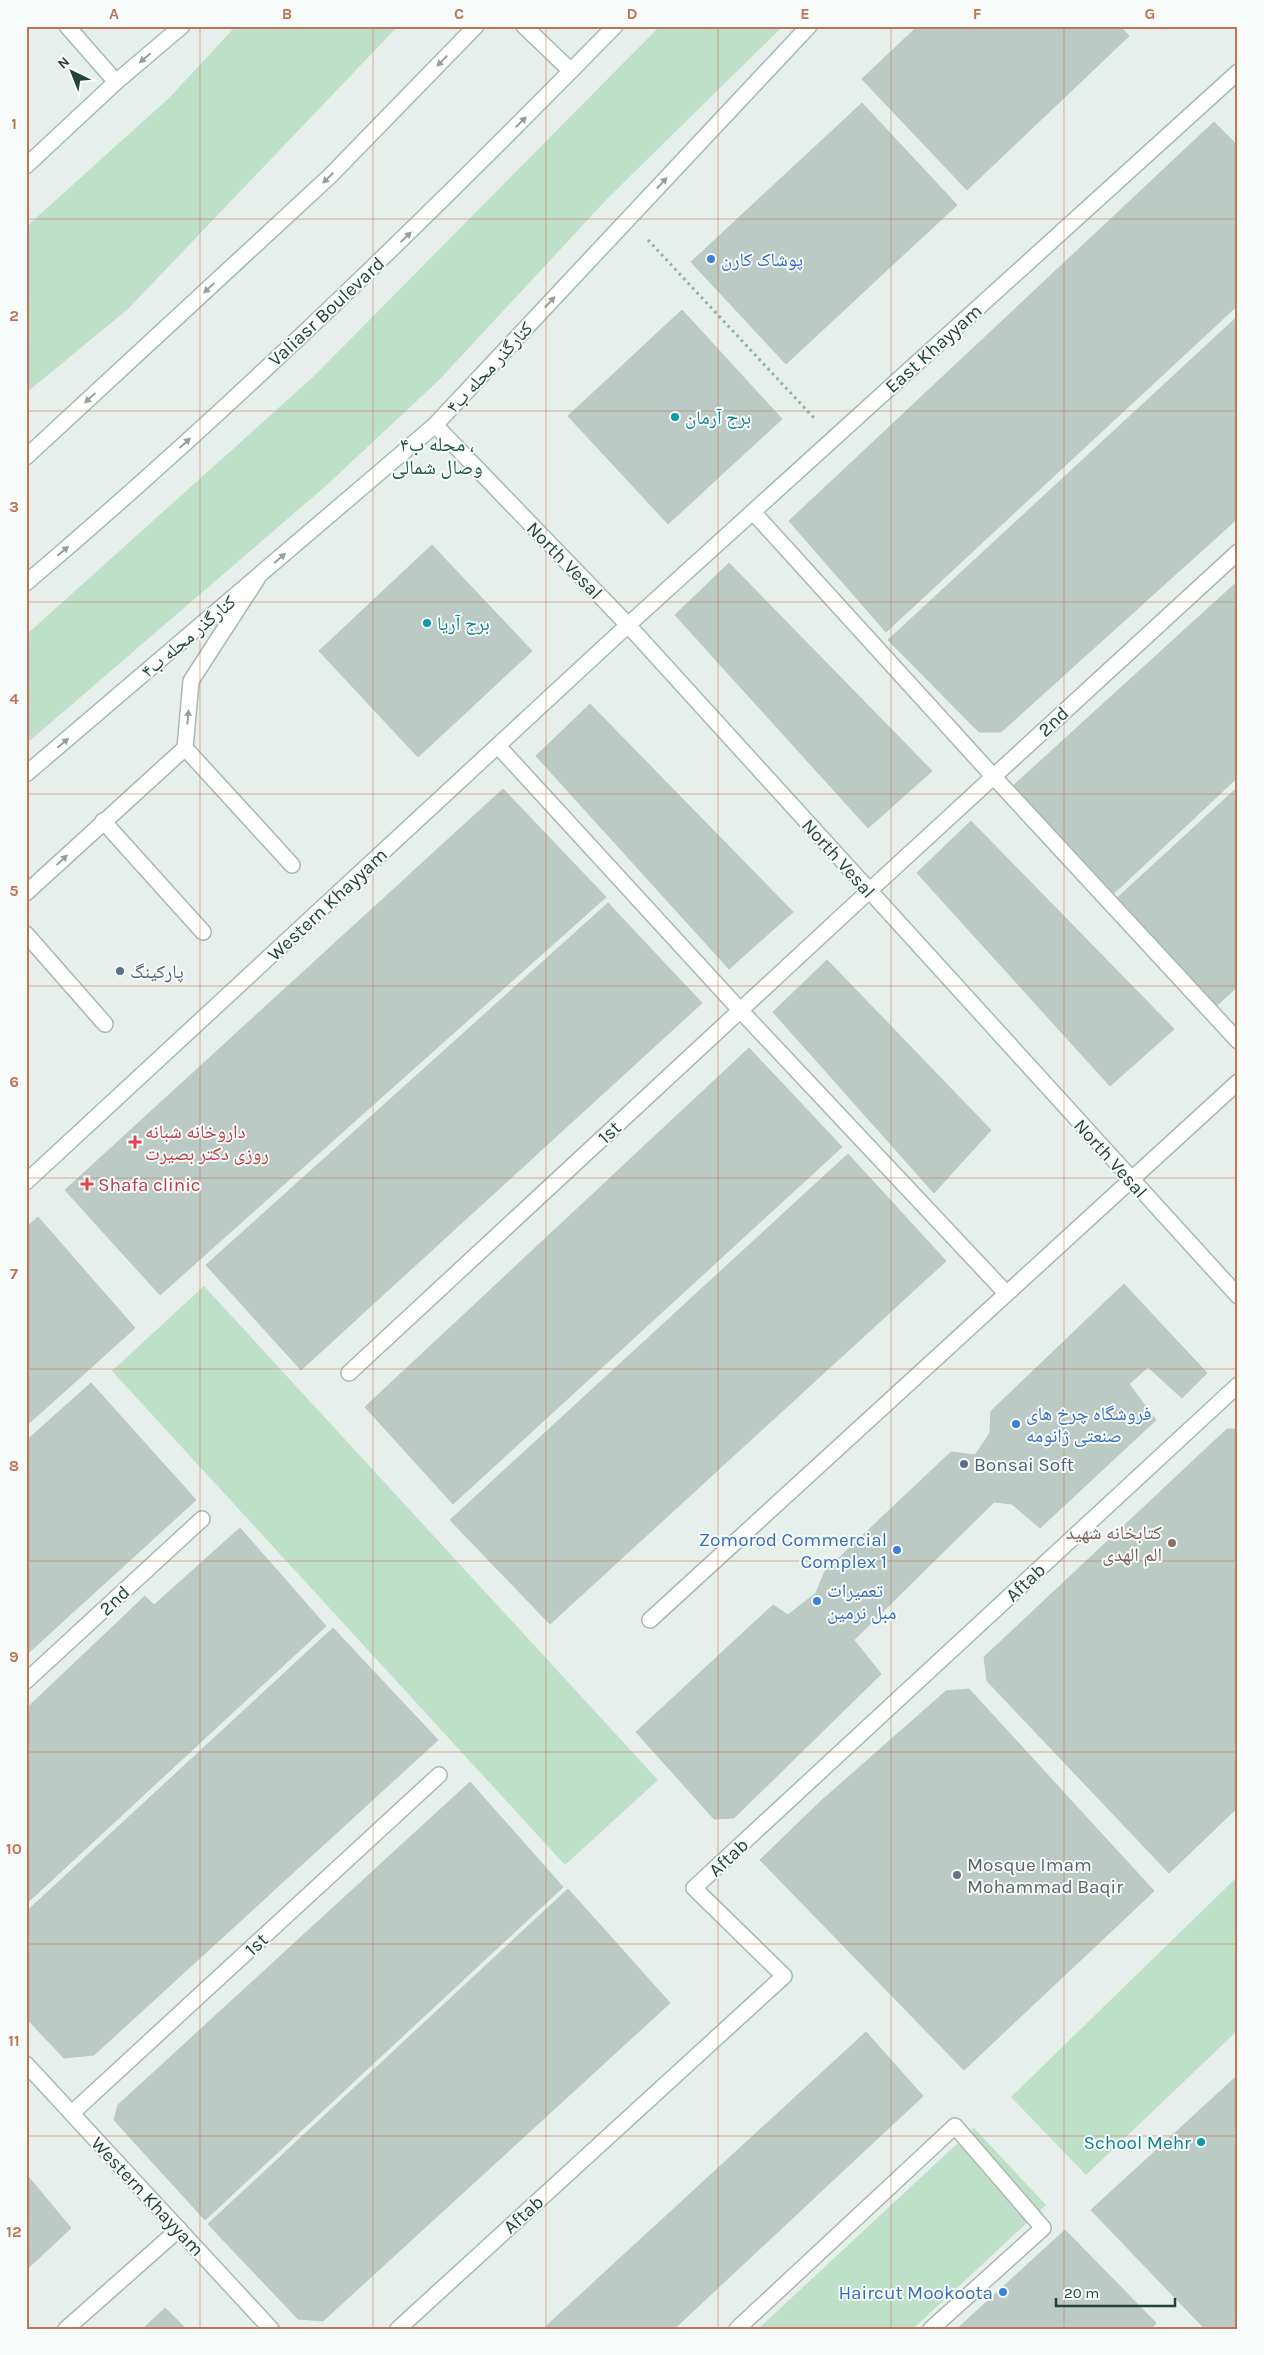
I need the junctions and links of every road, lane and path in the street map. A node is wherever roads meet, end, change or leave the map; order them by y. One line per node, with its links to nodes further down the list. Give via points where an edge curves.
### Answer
1 (66, 26): 9 (street)
2 (182, 26): 9 (street, one-way to 9)
3 (476, 26): 14 (street, one-way to 14, via 330,176)
4 (524, 26): 7 (street)
5 (615, 26): 7 (street, Valiasr Boulevard)
6 (809, 26): 11 (street, کنارگذر محله ب۴, one-way to 6)
7 (571, 71): 18 (street, Valiasr Boulevard, one-way to 7, via 123,500 409,234)
8 (1238, 72): 13 (street, East Khayyam)
9 (116, 82): 10 (street)
10 (26, 166)
11 (628, 219): 12 (street, کنارگذر محله ب۴, one-way to 11); 13 (path)
12 (434, 426): 17 (street, کنارگذر محله ب۴, one-way to 12); 19 (street, North Vesal)
13 (834, 439): 15 (street, East Khayyam)
14 (26, 457)
15 (753, 512): 19 (street, East Khayyam); 23 (street)
16 (1238, 552): 23 (street, 2nd)
17 (260, 575): 21 (street, one-way to 17, via 191,681); 22 (street, کنارگذر محله ب۴, one-way to 17)
18 (26, 583)
19 (628, 625): 20 (street, Western Khayyam); 26 (street, North Vesal)
20 (498, 746): 30 (street); 35 (street, Western Khayyam)
21 (185, 748): 24 (street); 25 (street)
22 (26, 774)
23 (993, 776): 26 (street, 2nd); 32 (street)
24 (103, 821): 27 (street, one-way to 24); 28 (street)
25 (292, 864)
26 (869, 890): 30 (street, 1st); 34 (street, North Vesal)
27 (26, 893)
28 (203, 932)
29 (26, 934): 31 (street)
30 (740, 1010): 36 (street); 38 (street, 1st)
31 (105, 1024)
32 (1238, 1041)
33 (1238, 1082): 34 (street)
34 (1131, 1180): 36 (street); 37 (street, North Vesal)
35 (26, 1182)
36 (1006, 1293): 41 (street)
37 (1238, 1296)
38 (349, 1373)
39 (1238, 1385): 49 (street, Aftab, via 694,1888 784,1976)
40 (202, 1519): 42 (street, 2nd)
41 (650, 1620)
42 (26, 1680)
43 (439, 1775): 45 (street, 1st)
44 (26, 2064): 45 (street, Western Khayyam)
45 (72, 2113): 46 (street, Western Khayyam)
46 (179, 2229): 47 (street); 48 (street, Western Khayyam)
47 (66, 2329)
48 (270, 2329)
49 (398, 2329)
50 (737, 2329): 51 (street, via 955,2126 1043,2228)
51 (931, 2329)

